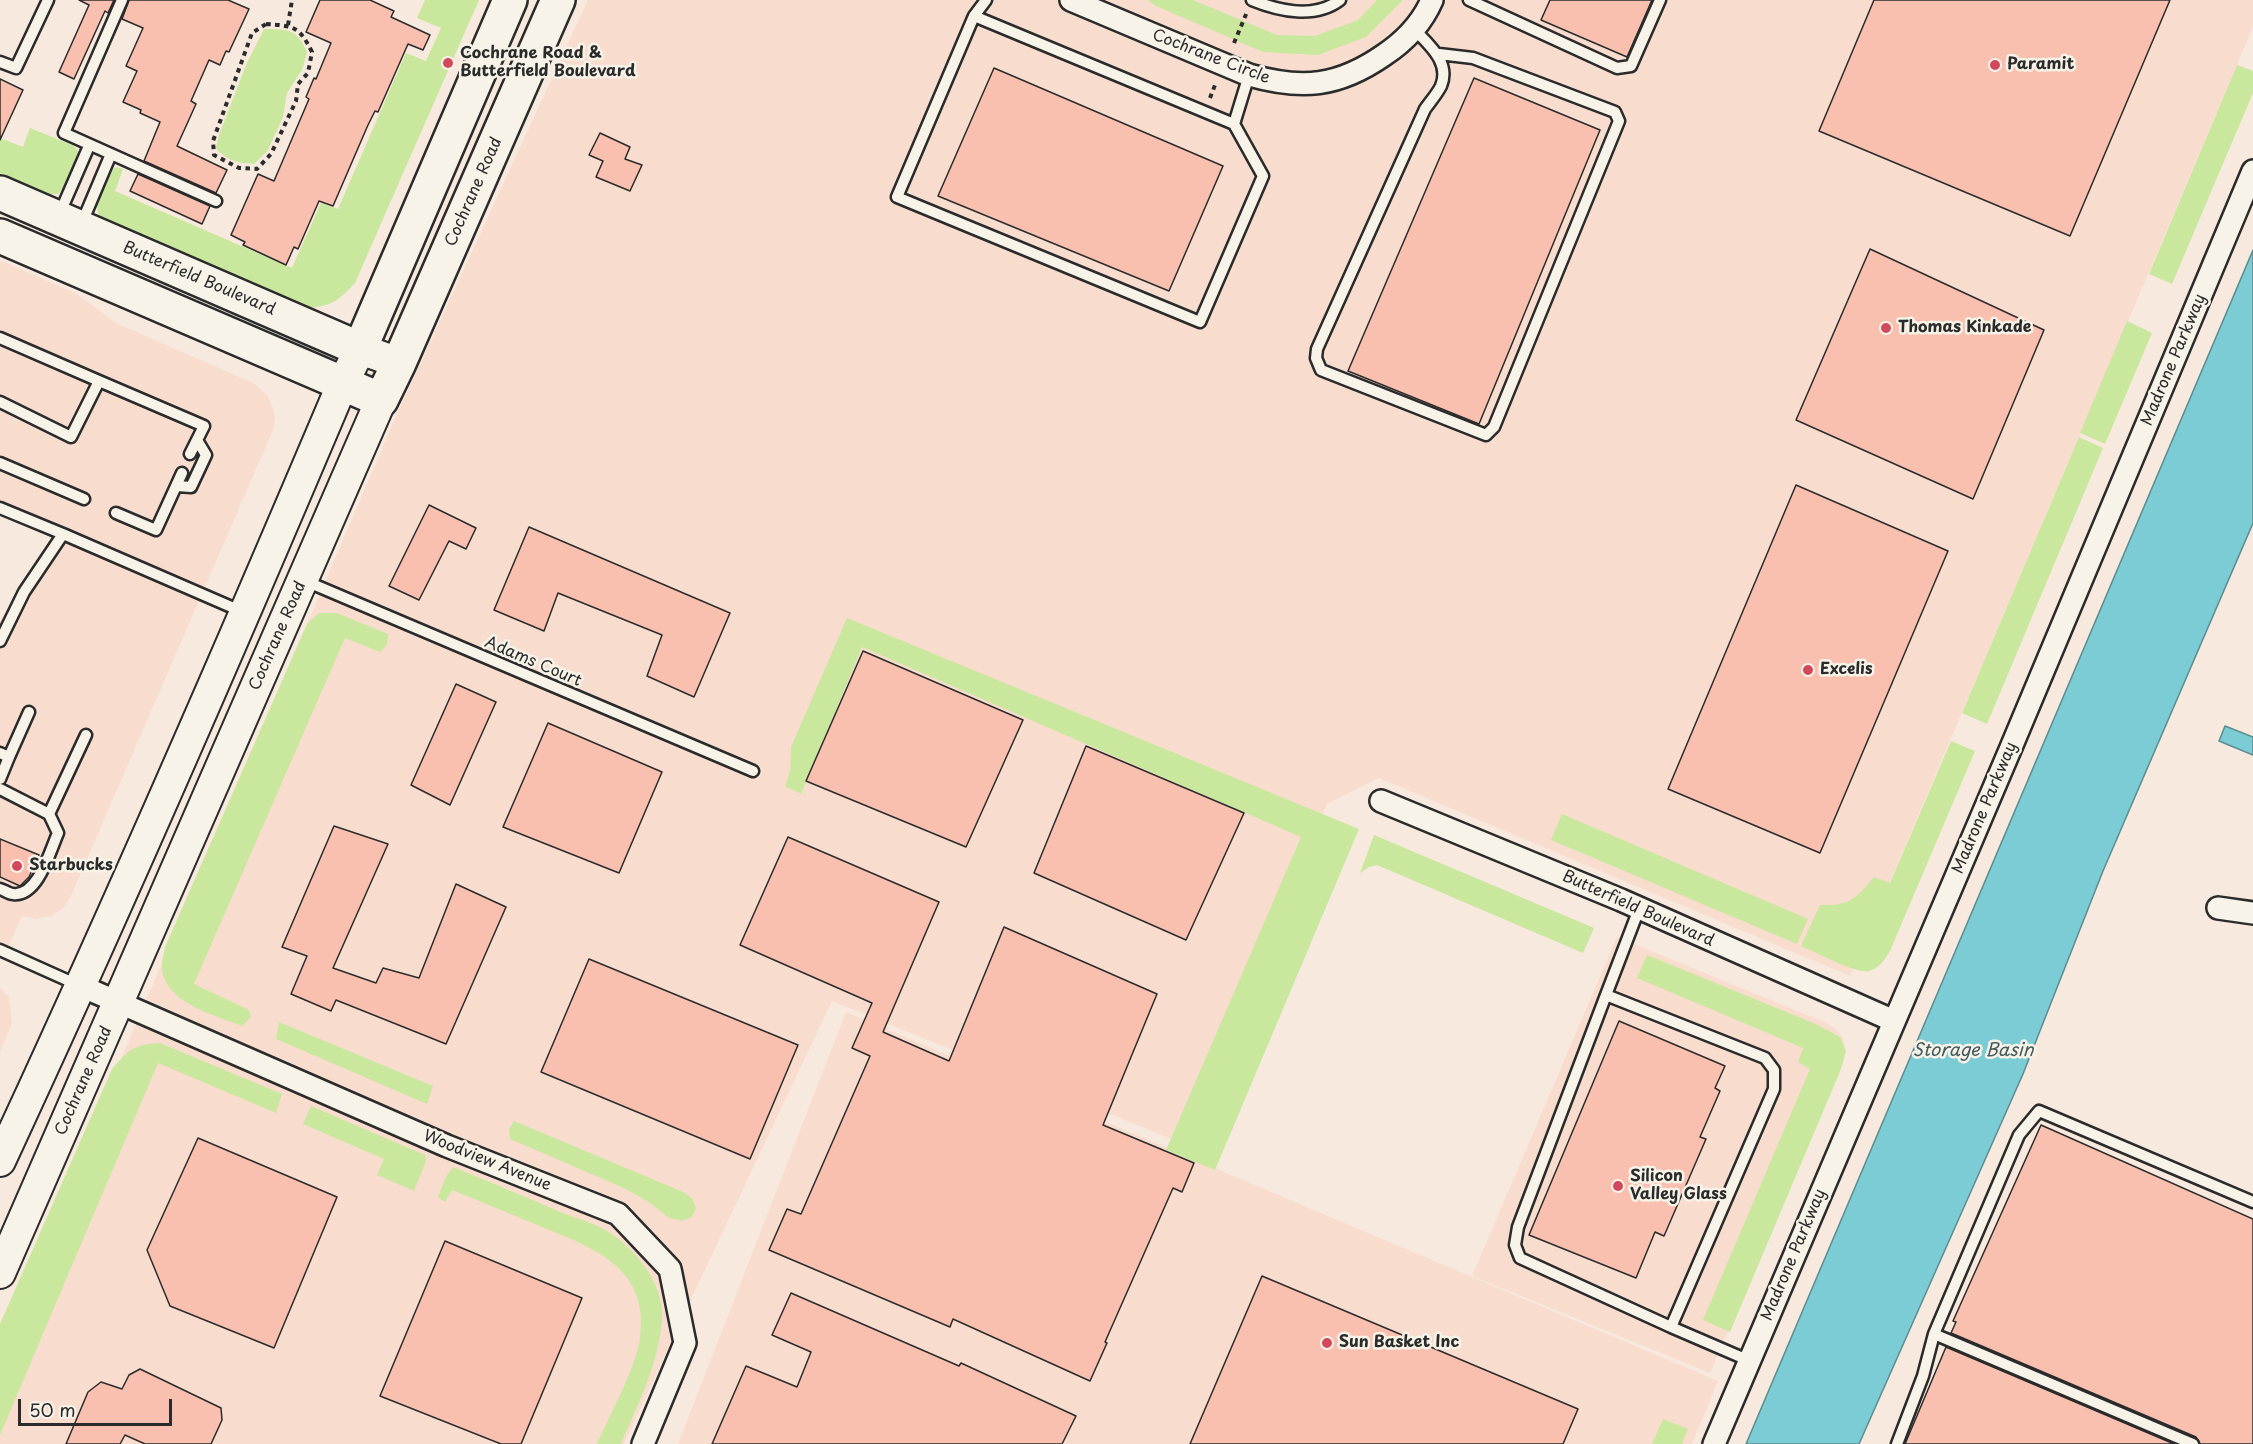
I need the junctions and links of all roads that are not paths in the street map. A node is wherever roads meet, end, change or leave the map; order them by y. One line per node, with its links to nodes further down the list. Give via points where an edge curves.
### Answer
1 (48, 0): 16 (lane, via 16,68)
2 (122, 0): 19 (lane, via 64,133)
3 (510, 0): 27 (main road)
4 (558, 0): 28 (main road, Cochrane Road)
5 (986, 0): 13 (lane)
6 (1071, 0): 12 (street, Cochrane Circle)
7 (1340, 0): 11 (lane, via 1307,11)
8 (1432, 0): 14 (street, Cochrane Circle)
9 (1469, 0): 10 (lane, via 1617,68 1631,66)
10 (1660, 0)
11 (1250, 4)
12 (1105, 7): 17 (street, Cochrane Circle)
13 (974, 16): 18 (lane); 18 (lane, via 897,197 1200,322 1263,176)
14 (1414, 29): 15 (lane); 17 (street, Cochrane Circle, via 1395,48 1353,75 1293,84)
15 (1438, 54): 15 (lane, via 1442,85 1425,109 1316,358 1321,370 1486,435 1494,428 1619,120 1616,112 1473,58)
16 (0, 62)
17 (1249, 75): 18 (lane)
18 (1234, 124)
19 (89, 146): 20 (lane); 24 (lane)
20 (111, 154): 23 (lane); 24 (lane)
21 (2253, 171): 61 (street, Madrone Parkway)
22 (0, 193): 24 (main road, Butterfield Boulevard)
23 (216, 201)
24 (69, 223): 27 (main road, Butterfield Boulevard)
25 (0, 236): 30 (main road)
26 (1, 342): 29 (lane)
27 (360, 349): 28 (main road, Butterfield Boulevard); 30 (main road)
28 (399, 363): 31 (main road, Cochrane Road)
29 (99, 381): 32 (lane, via 71,437); 33 (lane, via 204,426)
30 (342, 385): 31 (main road); 43 (main road)
31 (381, 400): 42 (main road, Cochrane Road)
32 (0, 402)
33 (197, 440): 34 (lane); 37 (lane, via 206,455 191,487)
34 (190, 454)
35 (0, 463): 38 (lane)
36 (182, 473): 37 (lane)
37 (177, 486): 40 (lane, via 156,530)
38 (84, 499)
39 (0, 508): 41 (lane)
40 (116, 513)
41 (63, 534): 43 (lane); 44 (lane, via 24,592)
42 (302, 580): 48 (lane, Adams Court); 60 (main road, Cochrane Road)
43 (246, 613): 58 (main road)
44 (0, 641)
45 (29, 712): 47 (lane)
46 (86, 735): 52 (lane)
47 (4, 755): 49 (lane)
48 (753, 771)
49 (0, 779)
50 (0, 789): 52 (lane)
51 (1381, 801): 55 (street, Butterfield Boulevard)
52 (49, 814): 53 (lane, via 58,833 36,885 14,894)
53 (0, 889)
54 (2218, 908): 56 (street)
55 (1639, 909): 59 (lane); 61 (street, Butterfield Boulevard)
56 (2253, 913)
57 (0, 950): 58 (lane)
58 (81, 986): 60 (street, Woodview Avenue); 62 (main road)
59 (1606, 995): 65 (lane, via 1518,1227 1515,1245 1520,1258); 65 (lane, via 1765,1058 1774,1070 1774,1089)
60 (117, 1004): 64 (main road, Cochrane Road); 68 (street, Woodview Avenue, via 447,1146 618,1214 670,1269 685,1343)
61 (1894, 1021): 67 (street, Madrone Parkway)
62 (0, 1161)
63 (2253, 1202): 66 (lane, via 2039,1111 2019,1135)
64 (0, 1273)
65 (1671, 1327): 67 (lane)
66 (1935, 1334): 70 (lane); 71 (lane)
67 (1750, 1361): 69 (street, Madrone Parkway)
68 (643, 1444)
69 (1714, 1444)
70 (1897, 1444)
71 (2193, 1444)

